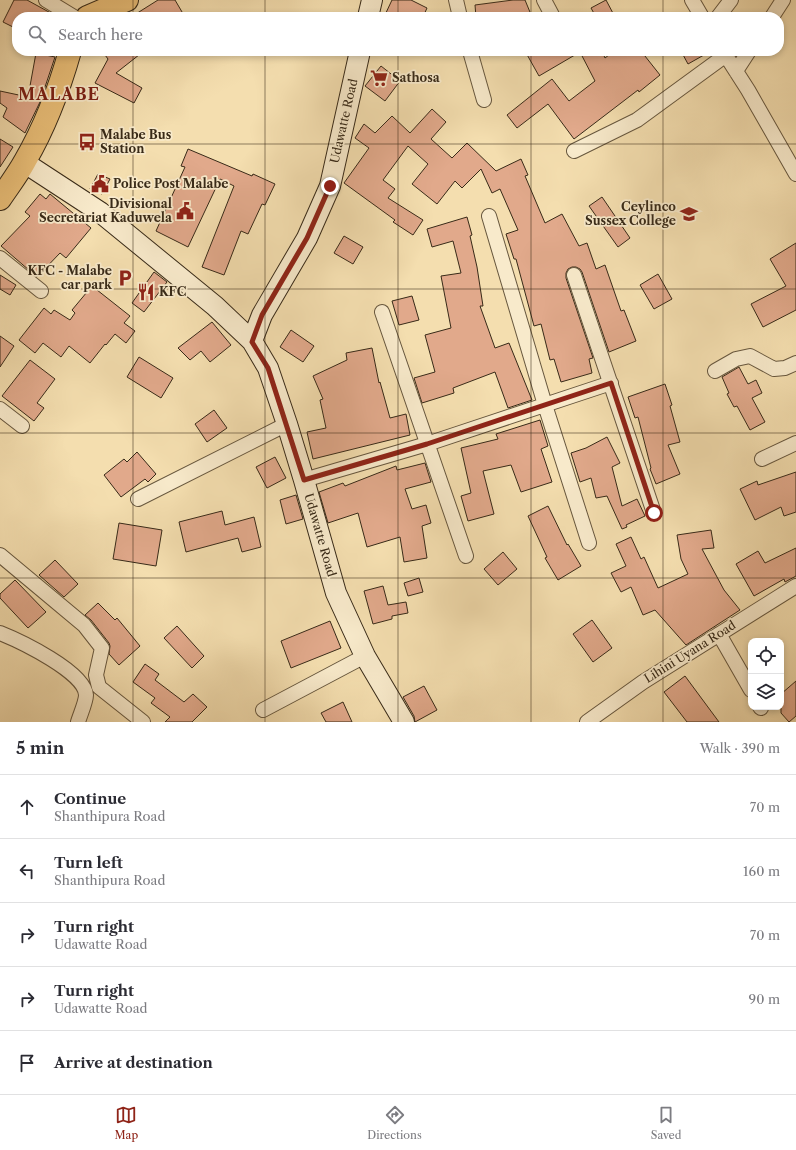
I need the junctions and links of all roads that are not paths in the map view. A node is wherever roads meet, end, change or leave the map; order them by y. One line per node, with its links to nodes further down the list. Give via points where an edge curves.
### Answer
1 (46, 0): 10 (street)
2 (86, 0): 11 (main road)
3 (127, 0): 12 (main road)
4 (372, 0): 13 (street)
5 (456, 0): 14 (street)
6 (544, 0): 15 (street)
7 (692, 0): 16 (street)
8 (731, 0): 17 (street)
9 (784, 0): 18 (street)
10 (66, 12)
11 (82, 12)
12 (99, 12)
13 (369, 12)
14 (459, 12)
15 (550, 12)
16 (699, 12)
17 (722, 12)
18 (776, 12)
19 (68, 56): 28 (main road, via 56,96)
20 (359, 56): 36 (street, Udawatte Road, via 330,186 307,238 262,315)
21 (471, 56): 26 (street)
22 (720, 56): 27 (street, via 637,120)
23 (726, 56): 25 (street)
24 (746, 56): 25 (street)
25 (736, 71): 29 (street)
26 (484, 100)
27 (574, 151)
28 (25, 162): 30 (main road); 36 (street, Udawatte Road, via 100,212 215,306)
29 (796, 174)
30 (0, 199)
31 (489, 216): 40 (street)
32 (0, 258): 34 (street)
33 (574, 275): 39 (street)
34 (41, 291)
35 (382, 312): 45 (street)
36 (252, 342): 42 (street, Udawatte Road, via 268,368)
37 (796, 363): 38 (street, via 774,370 750,356 736,359)
38 (715, 371)
39 (611, 383): 40 (street); 49 (street)
40 (545, 405): 45 (street); 50 (street)
41 (0, 409): 43 (street)
42 (287, 424): 47 (street, Udawatte Road); 48 (street)
43 (22, 426)
44 (796, 443): 46 (street)
45 (427, 444): 47 (street); 52 (street)
46 (762, 459)
47 (304, 480): 56 (street, Udawatte Road, via 336,593)
48 (138, 499)
49 (654, 513)
50 (589, 543)
51 (0, 555): 60 (street, via 84,625 102,648 96,675 99,687)
52 (466, 556)
53 (796, 586): 55 (street, Lihini Uyana Road)
54 (0, 633): 59 (street, via 24,643 64,667 84,686 86,696)
55 (719, 634): 57 (street); 62 (street, Lihini Uyana Road, via 643,682)
56 (365, 656): 58 (street); 61 (street, Udawatte Road)
57 (748, 685)
58 (263, 710)
59 (78, 722)
60 (143, 722)
61 (404, 722)
62 (587, 722)

